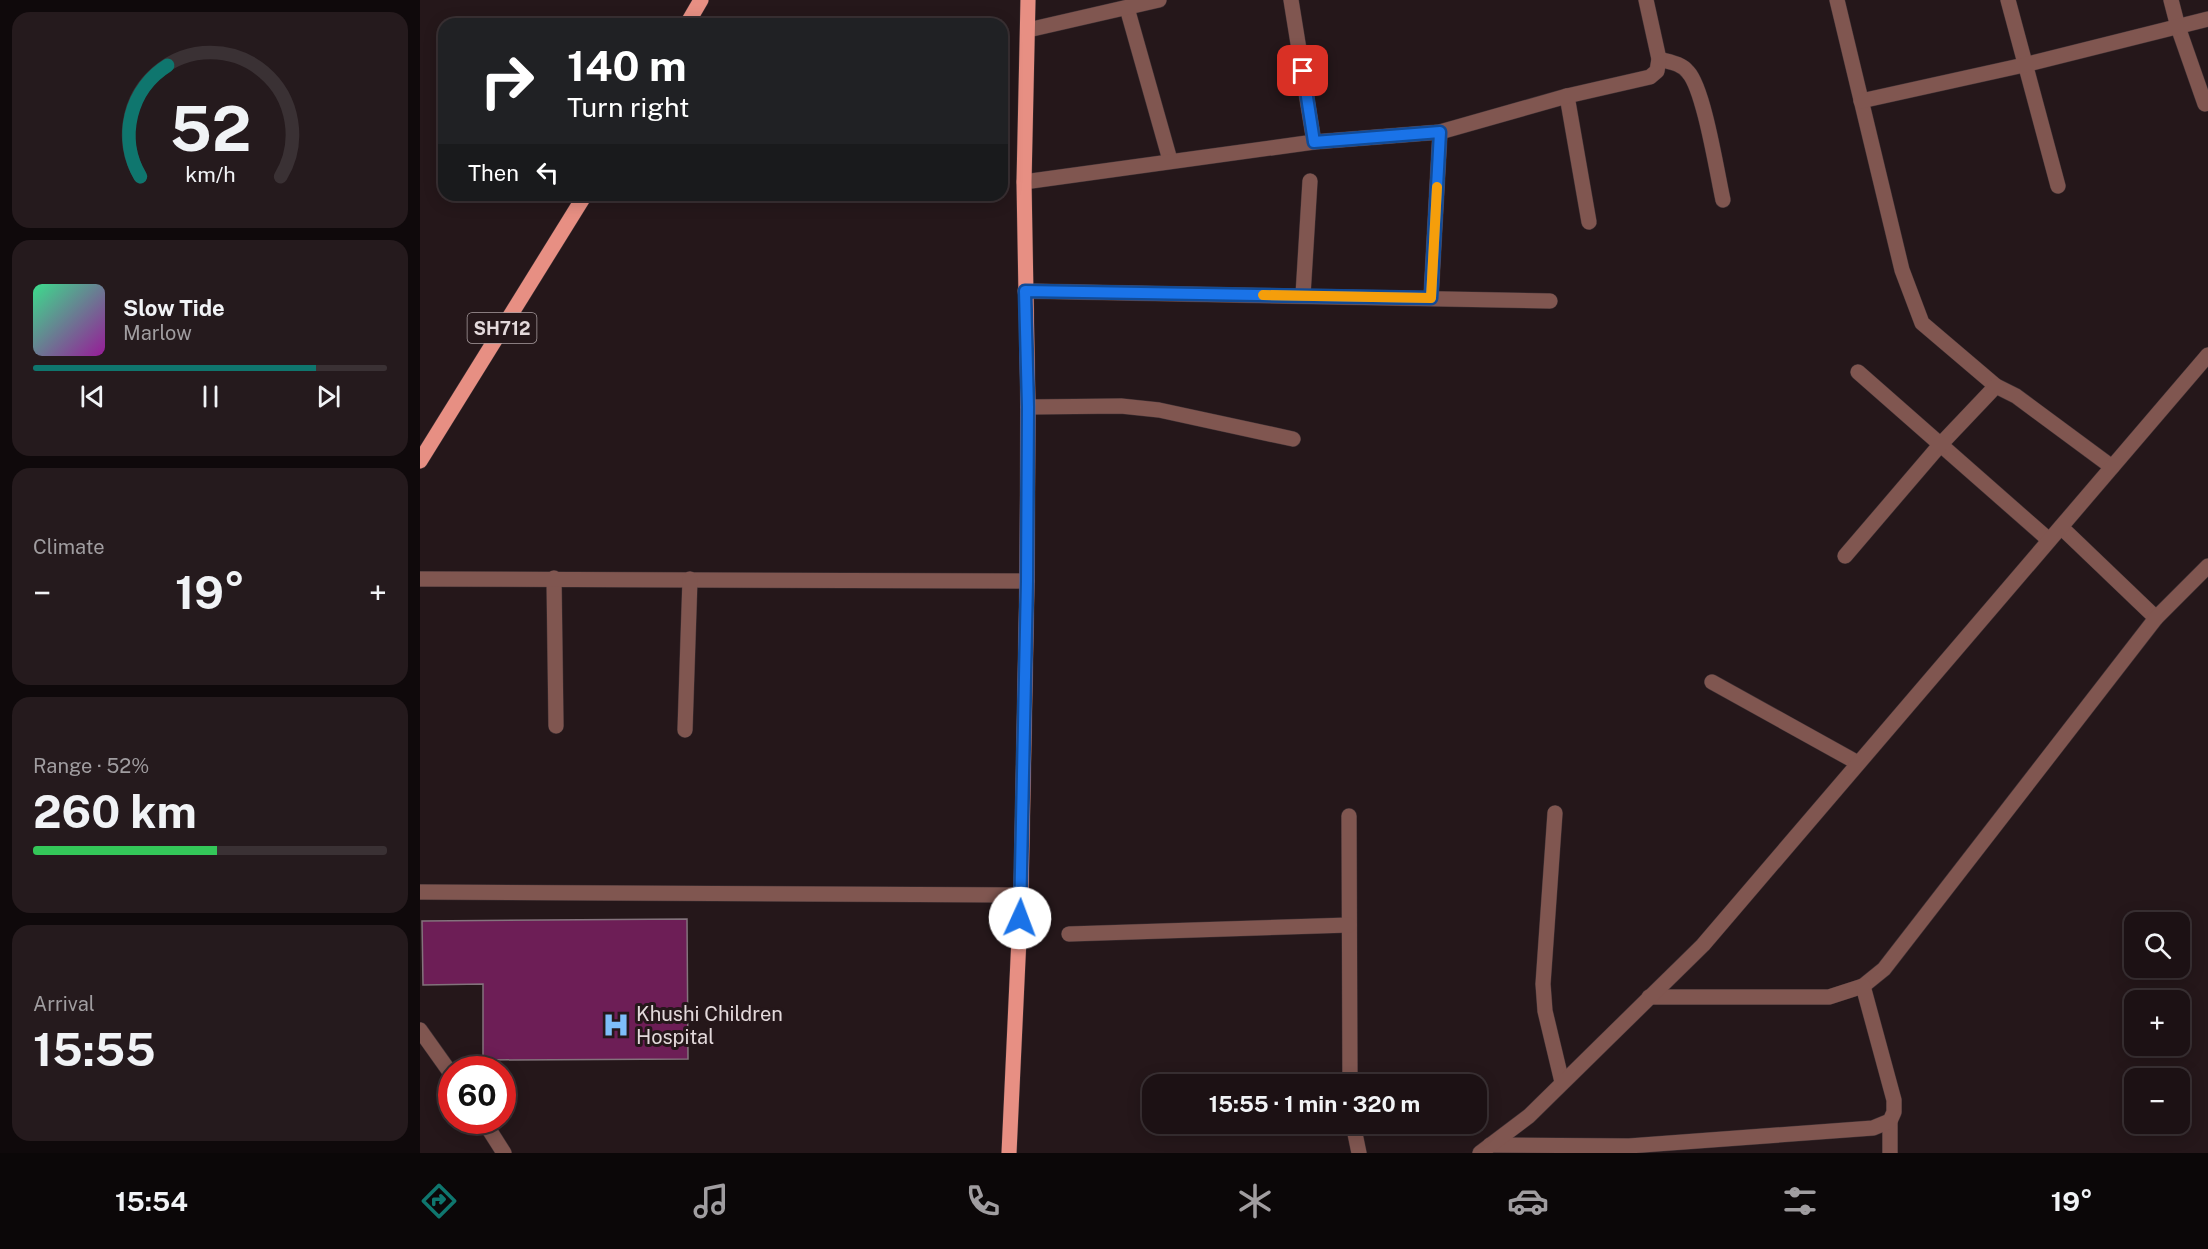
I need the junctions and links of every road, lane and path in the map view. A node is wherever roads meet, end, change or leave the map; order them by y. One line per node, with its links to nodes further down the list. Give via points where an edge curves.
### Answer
1 (701, 0): 10 (main road)
2 (1028, 0): 13 (main road)
3 (1159, 0): 9 (street)
4 (1291, 0): 20 (street)
5 (1646, 0): 14 (street)
6 (1837, 0): 17 (street)
7 (2008, 0): 15 (street)
8 (2171, 0): 12 (street)
9 (1127, 8): 13 (street); 21 (street)
10 (690, 18)
11 (2208, 19): 12 (street)
12 (2178, 27): 15 (street); 18 (street)
13 (1028, 30): 23 (main road)
14 (1659, 59): 16 (street, via 1657,71 1650,77); 26 (street, via 1680,65 1692,77 1700,95)
15 (2025, 65): 17 (street); 24 (street)
16 (1567, 96): 19 (street); 27 (street)
17 (1862, 101): 34 (street, via 1902,270 1922,322)
18 (2205, 104)
19 (1440, 132): 20 (street); 30 (street)
20 (1314, 142): 21 (street)
21 (1170, 160): 23 (street)
22 (1310, 181): 29 (street)
23 (1024, 182): 28 (main road)
24 (2058, 186)
25 (581, 201): 38 (main road, SH712)
26 (1724, 201)
27 (1589, 222)
28 (1025, 291): 29 (street); 35 (main road)
29 (1304, 295): 30 (street)
30 (1431, 298): 31 (street)
31 (1550, 301)
32 (2208, 355): 39 (street)
33 (1858, 372): 37 (street)
34 (1995, 386): 37 (street); 39 (street, via 2016,396)
35 (1028, 407): 36 (street, via 1140,408); 47 (main road)
36 (1293, 439)
37 (1940, 445): 41 (street); 42 (street)
38 (420, 461)
39 (2112, 467): 40 (street)
40 (2061, 527): 41 (street); 48 (street)
41 (2049, 540): 52 (street)
42 (1845, 556)
43 (2208, 566): 48 (street)
44 (554, 578): 45 (street); 46 (street); 50 (street)
45 (420, 579)
46 (690, 579): 47 (street); 51 (street)
47 (1027, 581): 56 (main road)
48 (2156, 618): 59 (street, via 1884,969)
49 (1712, 682): 52 (street)
50 (556, 726)
51 (685, 730)
52 (1858, 763): 60 (street, via 1702,945)
53 (1555, 813): 64 (street, via 1543,984 1545,1011)
54 (1349, 816): 57 (street)
55 (420, 892): 56 (street)
56 (1021, 895): 71 (main road)
57 (1349, 925): 58 (street); 63 (street)
58 (1069, 934)
59 (1863, 986): 60 (street, via 1829,997); 65 (street, via 1894,1100)
60 (1649, 997): 64 (street)
61 (420, 1030): 62 (street)
62 (438, 1056)
63 (1350, 1074)
64 (1562, 1082): 68 (street, via 1529,1116)
65 (1890, 1121): 69 (street, via 1873,1128); 73 (street)
66 (492, 1134): 70 (street)
67 (1355, 1134): 72 (street)
68 (1485, 1149): 69 (street)
69 (1628, 1150)
70 (504, 1153)
71 (1009, 1153)
72 (1359, 1153)
73 (1890, 1153)

